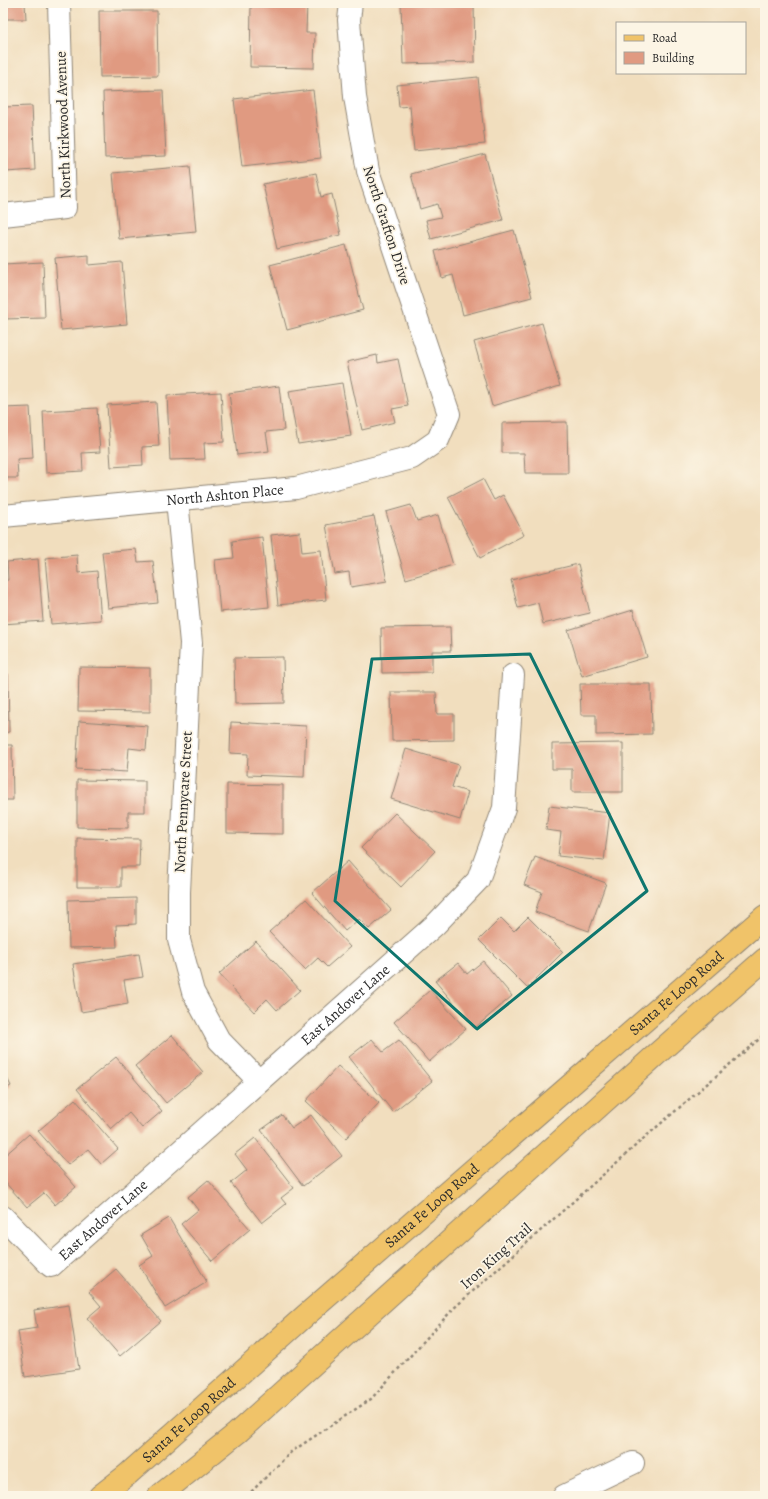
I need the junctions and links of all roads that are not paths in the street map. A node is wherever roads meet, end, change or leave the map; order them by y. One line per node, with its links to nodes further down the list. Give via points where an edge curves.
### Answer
1 (59, 3): 3 (street, North Kirkwood Avenue, via 66,208)
2 (351, 3): 4 (street, North Grafton Drive, via 349,20 355,97 368,171 449,414)
3 (3, 215)
4 (438, 440): 5 (street, North Ashton Place, via 412,458 296,488)
5 (177, 500): 6 (street, North Ashton Place); 10 (street, North Pennycare Street, via 191,644 179,940 193,992 219,1040)
6 (3, 516)
7 (512, 675): 10 (street, East Andover Lane, via 504,808 478,880 436,924)
8 (765, 916): 13 (main road, Santa Fe Loop Road)
9 (765, 959): 14 (main road, via 237,1433)
10 (259, 1081): 11 (street, East Andover Lane, via 51,1266)
11 (3, 1217)
12 (632, 1463): 15 (street)
13 (100, 1496)
14 (160, 1496)
15 (564, 1496)

